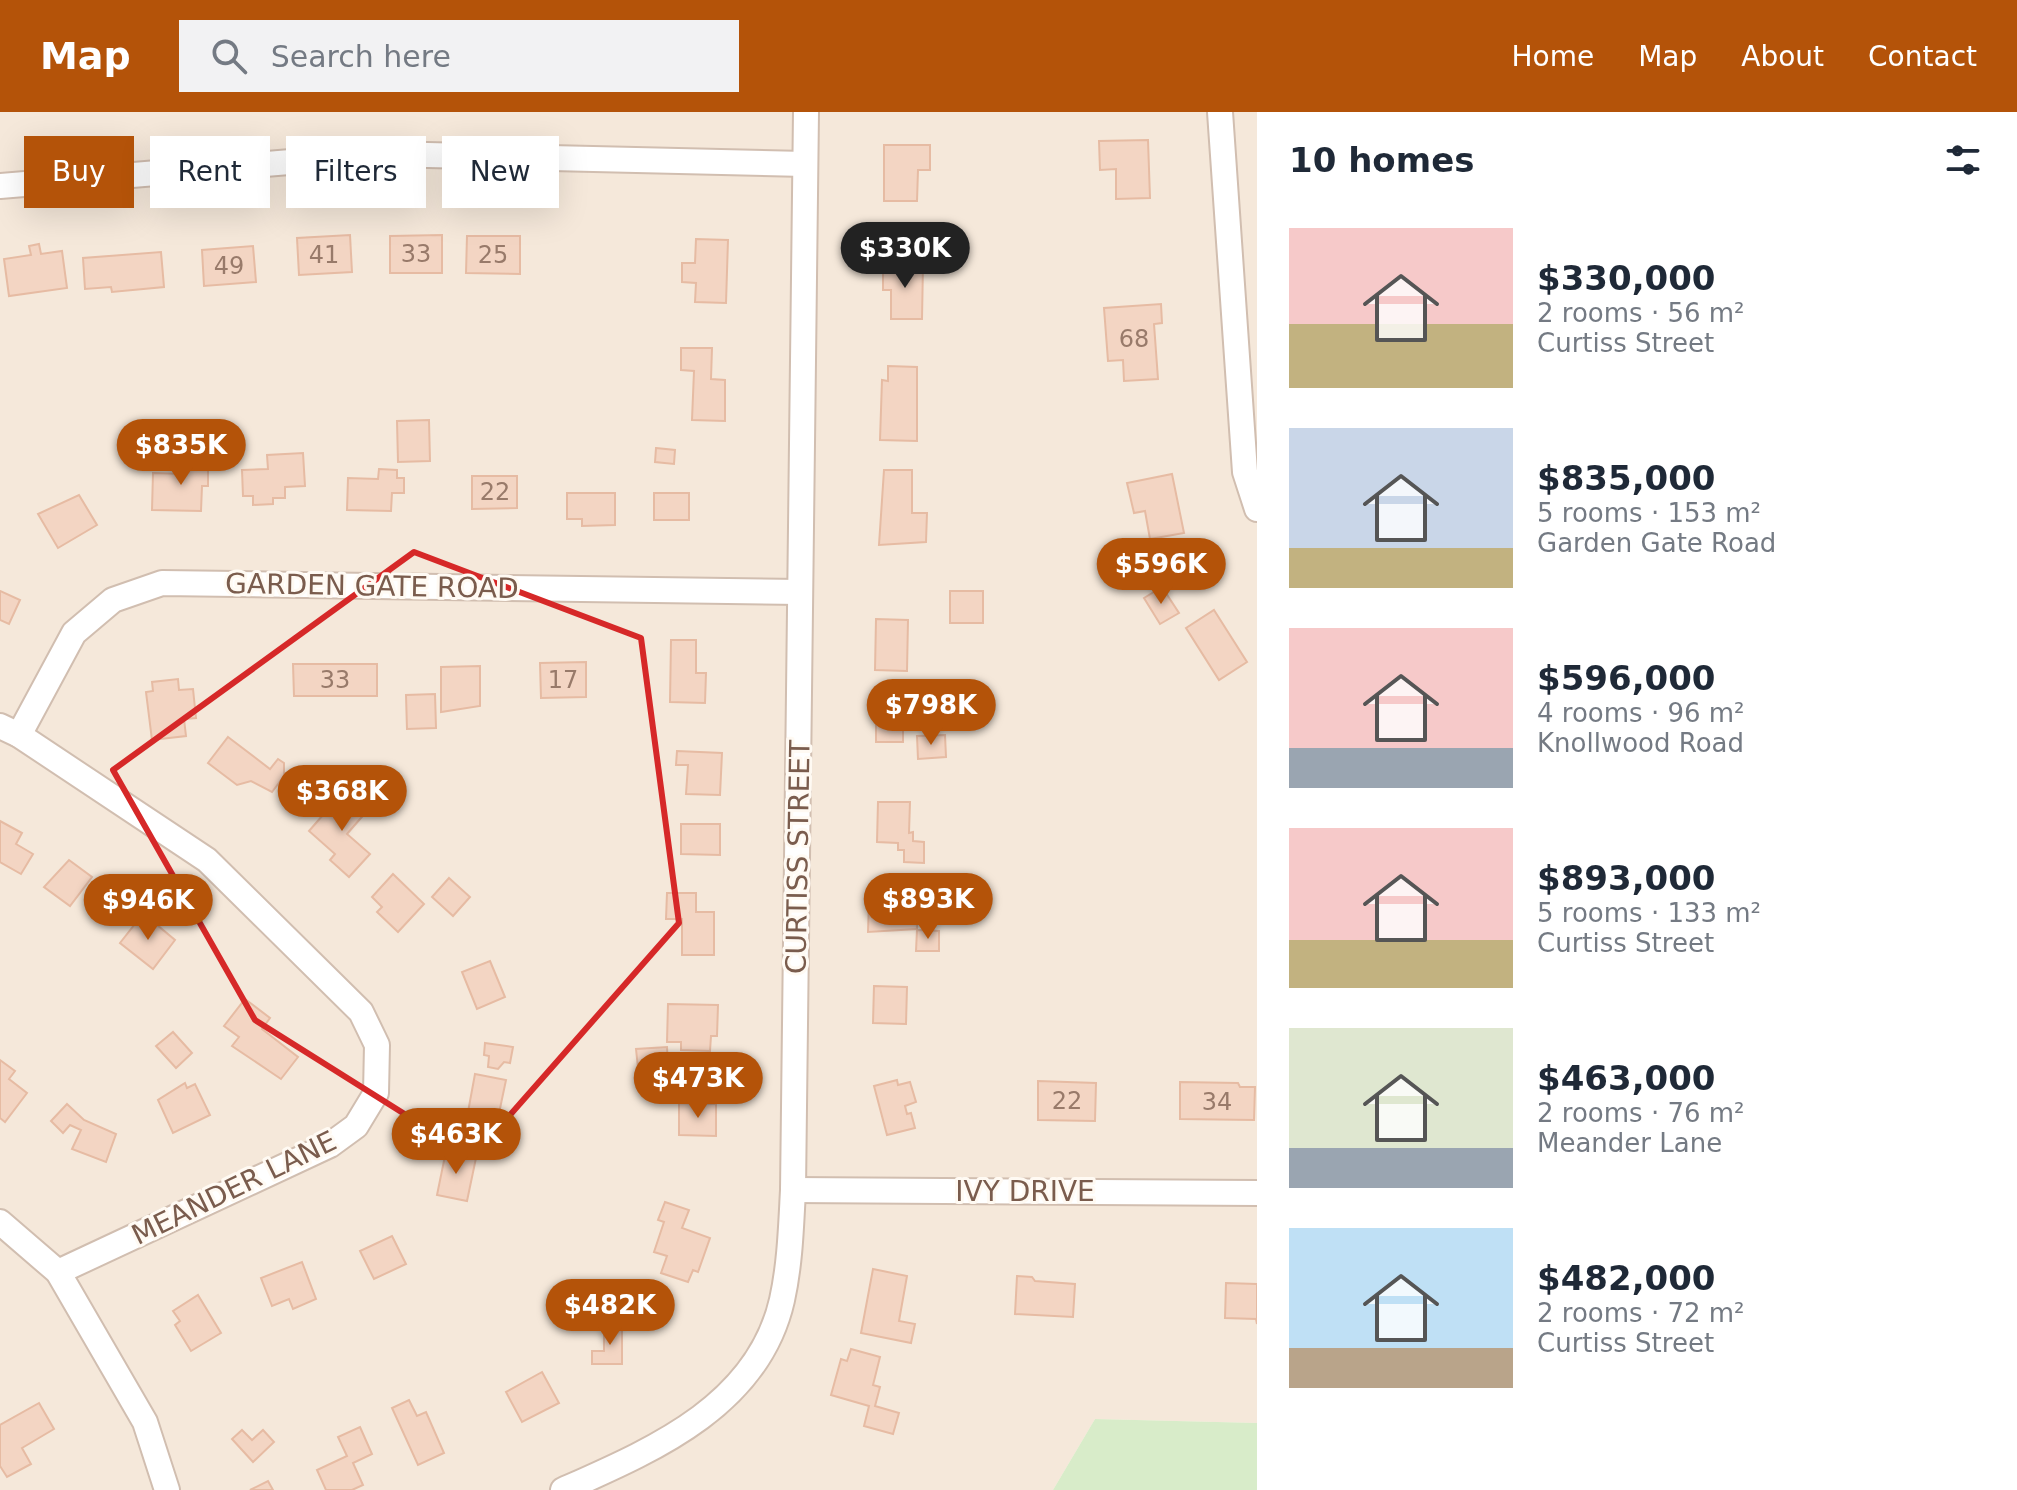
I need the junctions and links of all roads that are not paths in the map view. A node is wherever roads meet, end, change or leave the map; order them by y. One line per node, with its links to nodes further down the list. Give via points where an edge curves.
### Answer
1 (806, 112): 3 (street, CURTISS STREET)
2 (1220, 112): 5 (street, via 1245,472)
3 (805, 164): 4 (street, via 386,154); 6 (street, CURTISS STREET)
4 (0, 186)
5 (1257, 509)
6 (800, 592): 7 (street, GARDEN GATE ROAD, via 162,583 113,600 74,633); 8 (street, CURTISS STREET)
7 (10, 731): 11 (street, MEANDER LANE, via 207,860 361,1012 377,1045 376,1093 356,1126 330,1145)
8 (793, 1190): 9 (street, IVY DRIVE); 13 (street, CURTISS STREET, via 781,1302 767,1341 739,1384 681,1431)
9 (1257, 1193)
10 (0, 1222): 11 (street)
11 (58, 1272): 12 (street, via 145,1422)
12 (167, 1490)
13 (563, 1490)

